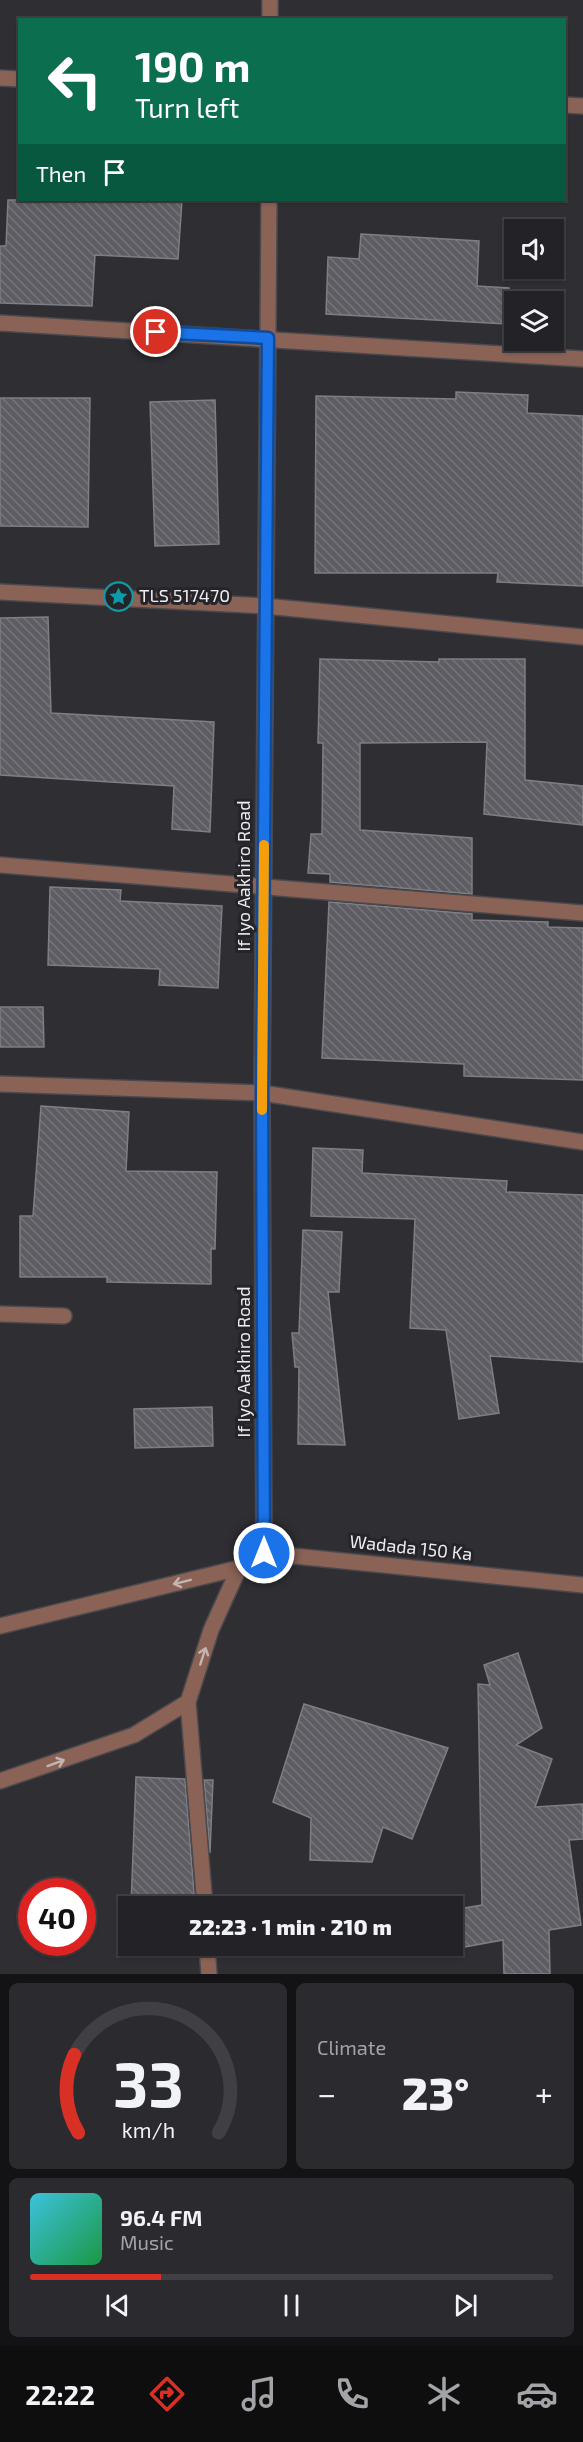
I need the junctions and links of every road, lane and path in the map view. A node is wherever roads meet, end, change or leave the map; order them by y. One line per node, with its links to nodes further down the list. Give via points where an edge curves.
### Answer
1 (270, 0): 2 (street)
2 (270, 18)
3 (0, 78): 4 (street)
4 (18, 79)
5 (566, 105): 6 (street)
6 (583, 106)
7 (269, 201): 9 (street, If Iyo Aakhiro Road)
8 (0, 323): 9 (street)
9 (268, 338): 10 (street); 12 (street, If Iyo Aakhiro Road)
10 (583, 359)
11 (0, 592): 12 (street)
12 (266, 606): 13 (street); 15 (street, If Iyo Aakhiro Road)
13 (583, 637)
14 (0, 865): 15 (street)
15 (263, 887): 16 (street); 18 (street, If Iyo Aakhiro Road)
16 (583, 913)
17 (0, 1084): 18 (street)
18 (262, 1093): 19 (street); 22 (street, If Iyo Aakhiro Road)
19 (583, 1142)
20 (0, 1314): 21 (street)
21 (64, 1316)
22 (264, 1553): 23 (street); 24 (street, Wadada 150 Ka)
23 (239, 1568): 25 (street, one-way to 25); 26 (street, one-way to 23, via 211,1630)
24 (583, 1585)
25 (0, 1626)
26 (188, 1702): 27 (street, one-way to 26, via 134,1735); 28 (street)
27 (0, 1781)
28 (205, 1896)
29 (208, 1956): 30 (street)
30 (209, 1974)

